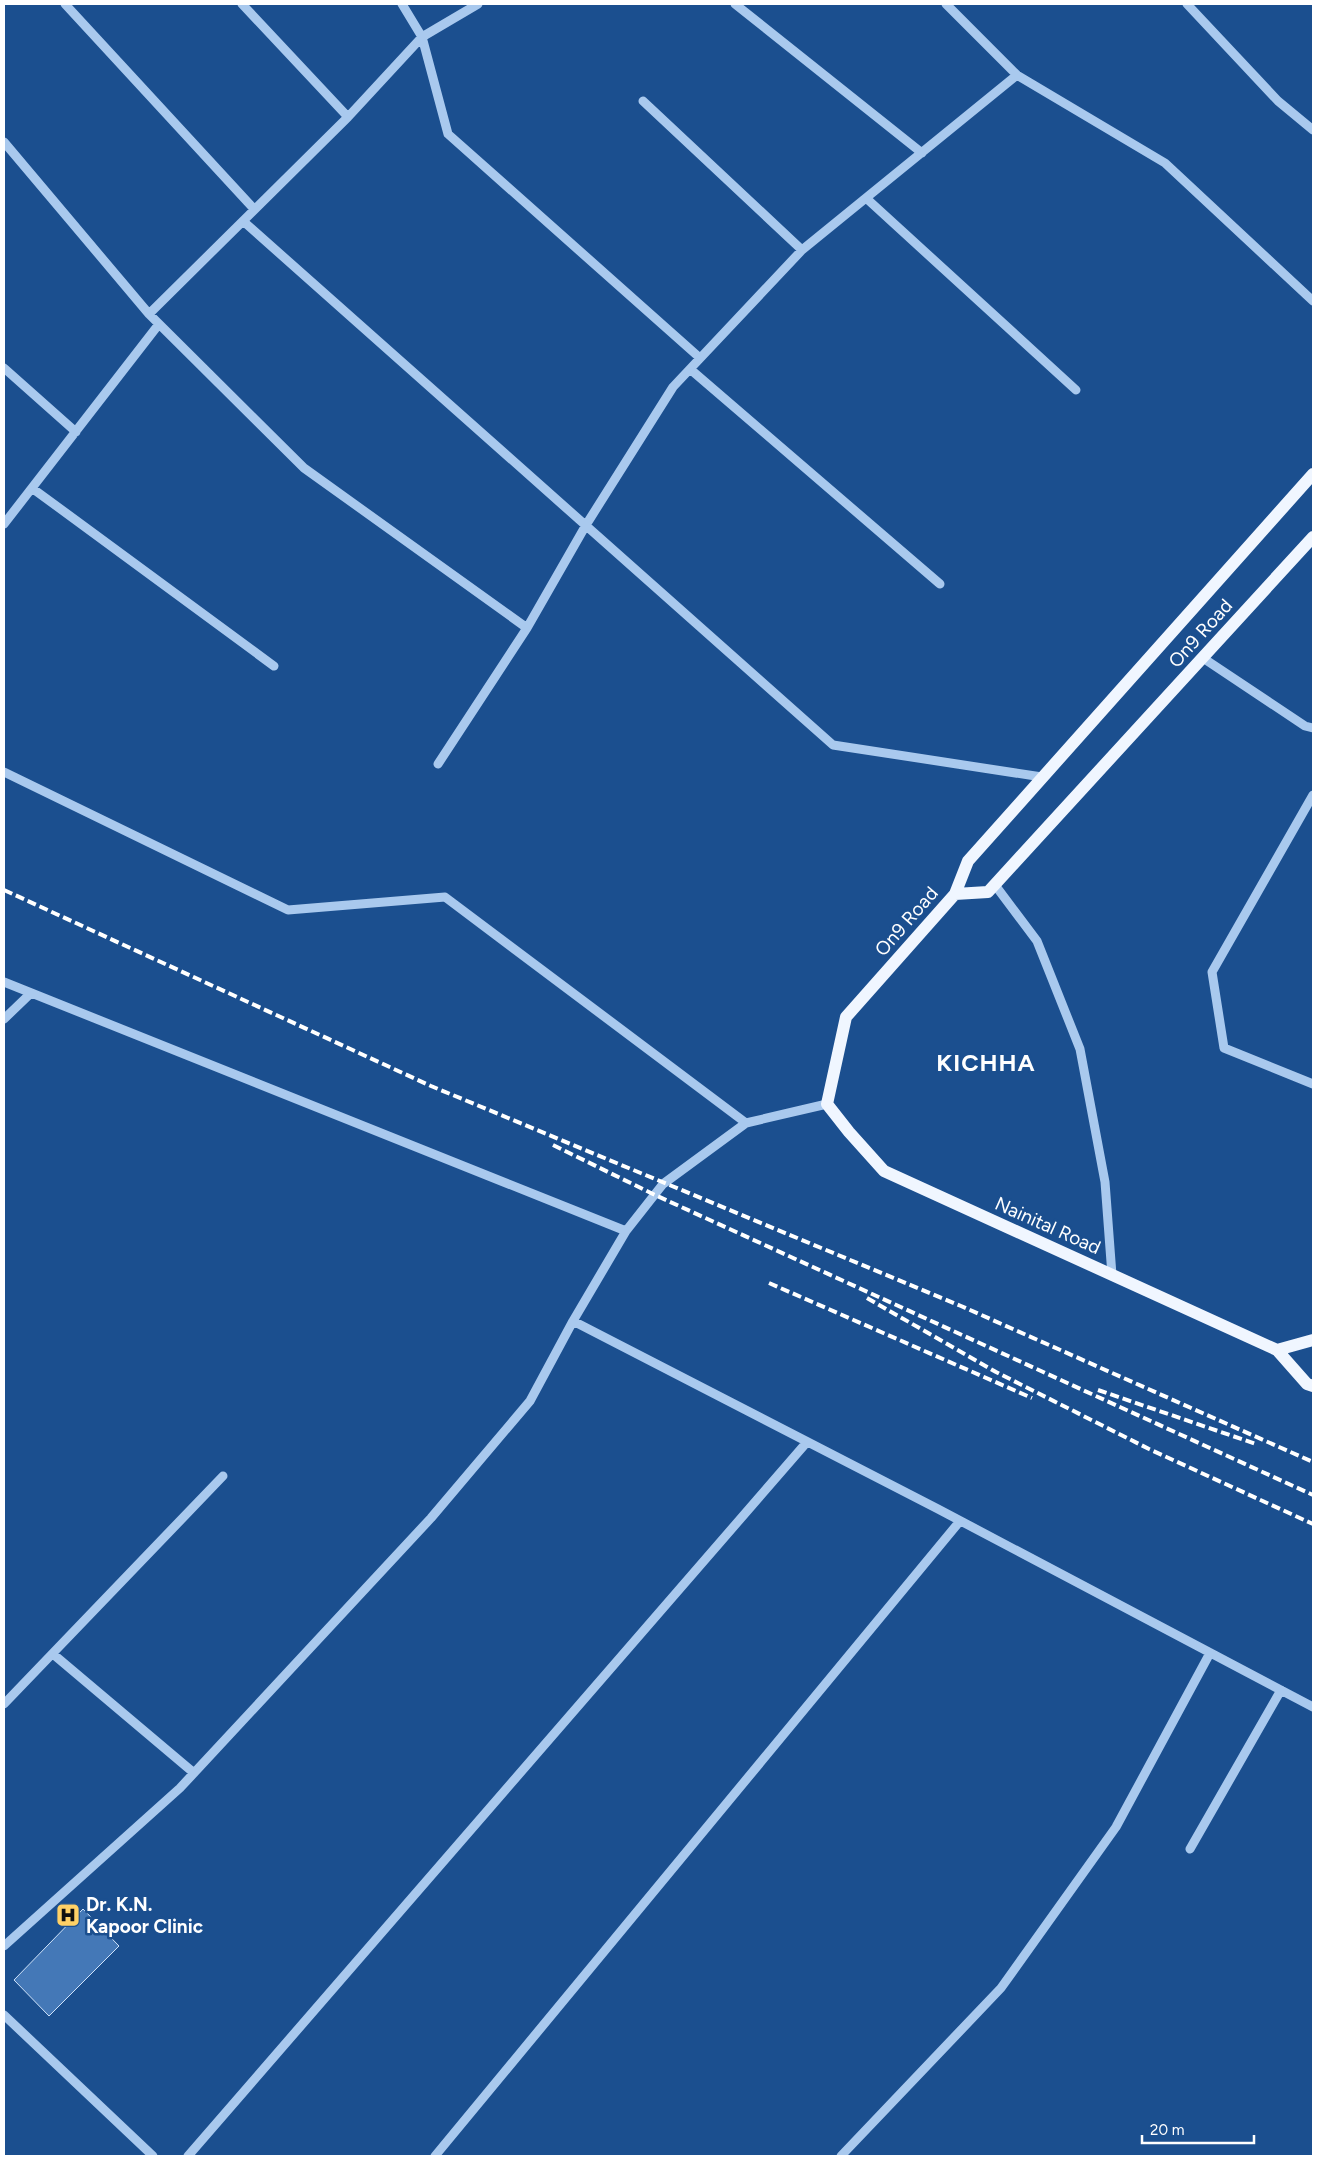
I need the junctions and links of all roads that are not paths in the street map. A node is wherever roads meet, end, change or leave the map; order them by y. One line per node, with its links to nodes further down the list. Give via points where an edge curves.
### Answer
1 (65, 4): 16 (street)
2 (242, 4): 11 (street)
3 (402, 4): 8 (street)
4 (478, 4): 8 (street)
5 (735, 4): 14 (street)
6 (946, 4): 9 (street)
7 (1187, 4): 12 (street, via 1278,101)
8 (422, 38): 11 (street); 22 (street, via 448,134)
9 (1017, 76): 14 (street); 19 (street, via 1165,164)
10 (643, 100): 18 (street)
11 (348, 117): 16 (street)
12 (1313, 130)
13 (4, 142): 20 (street)
14 (922, 153): 15 (street)
15 (866, 198): 18 (street); 25 (street)
16 (254, 209): 17 (street)
17 (243, 222): 20 (street); 30 (street)
18 (802, 250): 22 (street)
19 (1313, 301)
20 (148, 314): 21 (street)
21 (159, 324): 26 (street); 33 (street, via 304,468)
22 (700, 358): 24 (street)
23 (4, 368): 26 (street)
24 (690, 369): 30 (street, via 673,387); 32 (street)
25 (1076, 390)
26 (76, 432): 28 (street)
27 (1313, 474): 39 (main road)
28 (32, 488): 29 (street); 35 (street)
29 (4, 524)
30 (586, 525): 33 (street); 39 (street, via 834,745)
31 (1313, 537): 34 (main road, On9 Road)
32 (940, 584)
33 (527, 628): 37 (street)
34 (1203, 658): 36 (street, via 1305,726); 41 (main road, On9 Road)
35 (274, 666)
36 (1313, 728)
37 (438, 764)
38 (4, 772): 48 (street, via 288,910 446,897)
39 (1042, 777): 42 (main road, via 968,861)
40 (1313, 795): 46 (street, via 1212,972 1224,1048)
41 (995, 885): 42 (main road, On9 Road, via 988,892); 50 (street, via 1037,940 1080,1049 1105,1182)
42 (955, 894): 47 (main road, On9 Road, via 846,1017)
43 (4, 982): 44 (street)
44 (31, 993): 45 (street); 49 (street)
45 (4, 1019)
46 (1313, 1084)
47 (827, 1104): 48 (street); 50 (main road, Nainital Road, via 884,1171)
48 (746, 1123): 49 (street, via 663,1184)
49 (626, 1231): 51 (street)
50 (1112, 1275): 53 (main road, Nainital Road)
51 (573, 1321): 55 (street); 63 (street, via 530,1401 431,1518)
52 (1313, 1340): 53 (main road)
53 (1277, 1350): 54 (main road, Nainital Road, via 1307,1384)
54 (1313, 1386)
55 (807, 1442): 57 (street); 68 (street)
56 (223, 1476): 59 (street)
57 (960, 1521): 58 (street); 69 (street)
58 (1210, 1653): 60 (street); 70 (street, via 1116,1826 1006,1980)
59 (52, 1654): 61 (street); 63 (street)
60 (1281, 1690): 62 (street); 64 (street)
61 (4, 1704)
62 (1313, 1707)
63 (194, 1773): 65 (street)
64 (1190, 1848)
65 (4, 1946)
66 (4, 2015): 67 (street)
67 (153, 2156)
68 (188, 2156)
69 (435, 2156)
70 (840, 2156)

